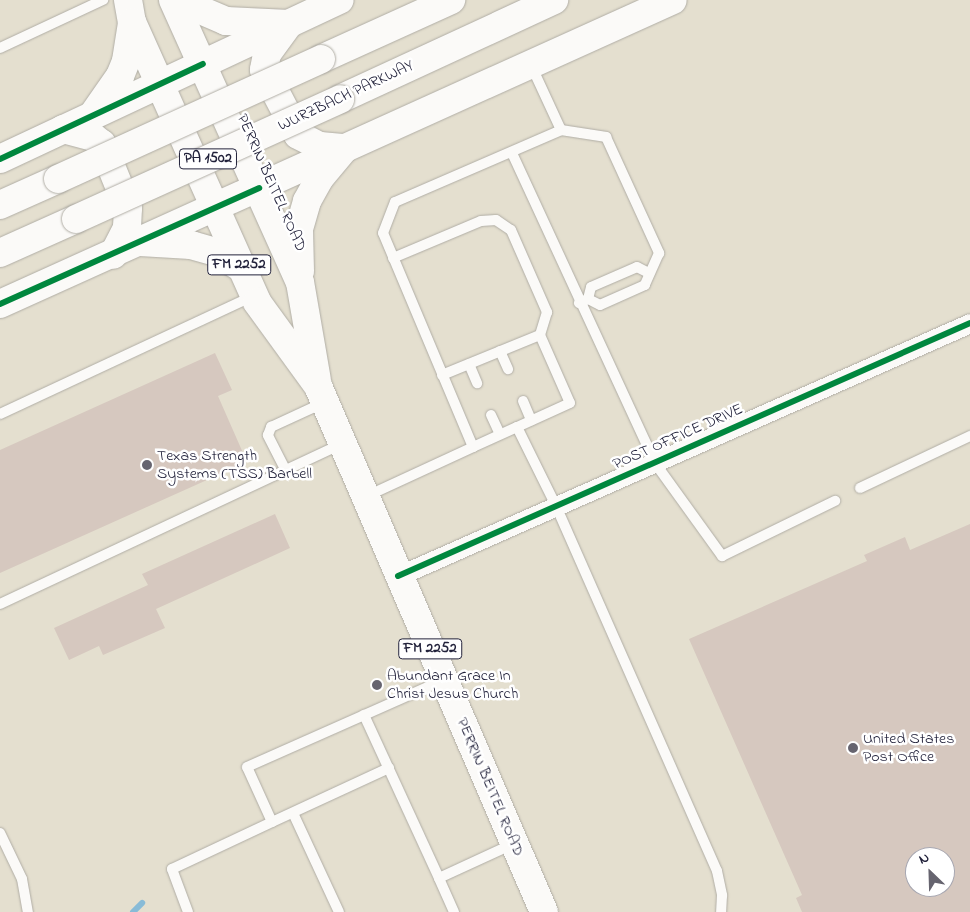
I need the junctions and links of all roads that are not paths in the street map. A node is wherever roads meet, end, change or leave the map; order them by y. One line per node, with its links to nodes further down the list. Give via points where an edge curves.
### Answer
1 (103, 0): 10 (lane)
2 (173, 0): 11 (main road, PERRIN BEITEL ROAD / FM 2252)
3 (177, 0): 9 (main road, via 226,21)
4 (340, 0): 9 (main road)
5 (450, 0): 21 (main road, PA 1502, bridge)
6 (554, 0): 24 (main road, WURZBACH PARKWAY / PA 1502, bridge)
7 (672, 0): 12 (main road)
8 (130, 11): 13 (main road, PERRIN BEITEL ROAD / FM 2252); 14 (main road, via 126,61 120,76)
9 (289, 24): 11 (main road); 17 (main road, via 267,54 264,70 298,135 320,146)
10 (0, 48)
11 (203, 64): 13 (main road); 20 (main road, PERRIN BEITEL ROAD / FM 2252)
12 (531, 65): 16 (lane); 17 (main road)
13 (161, 83): 14 (main road); 22 (main road, PERRIN BEITEL ROAD / FM 2252)
14 (92, 116): 15 (main road)
15 (63, 130): 19 (main road); 25 (main road, via 94,137 102,144 128,208 127,228)
16 (561, 130): 18 (lane); 28 (lane, via 606,137 659,253)
17 (345, 148): 20 (main road); 29 (main road, via 319,179 307,201 300,229)
18 (512, 153): 26 (lane, via 395,202 383,233); 31 (lane)
19 (0, 159)
20 (259, 188): 22 (main road); 29 (main road, PERRIN BEITEL ROAD / FM 2252)
21 (0, 205)
22 (216, 207): 23 (main road); 27 (main road, PERRIN BEITEL ROAD / FM 2252)
23 (140, 242): 25 (main road); 27 (main road, via 191,245 216,252)
24 (0, 253)
25 (113, 255): 32 (main road)
26 (393, 258): 34 (lane, via 480,221 496,220 511,230 547,312); 38 (lane)
27 (240, 267): 30 (main road, PERRIN BEITEL ROAD / FM 2252)
28 (648, 274): 31 (lane, via 645,285 600,305); 31 (lane, via 638,267 591,286)
29 (300, 282): 40 (main road, PERRIN BEITEL ROAD / FM 2252)
30 (254, 296): 40 (main road, PERRIN BEITEL ROAD / FM 2252); 42 (lane)
31 (584, 301): 50 (lane)
32 (0, 304)
33 (970, 323): 50 (street, POST OFFICE DRIVE)
34 (540, 334): 35 (lane); 44 (lane, via 570,403)
35 (500, 351): 36 (lane); 37 (lane)
36 (469, 364): 38 (lane); 39 (lane)
37 (508, 369)
38 (442, 375): 49 (lane)
39 (477, 383)
40 (321, 394): 48 (main road, PERRIN BEITEL ROAD / FM 2252); 51 (lane, via 271,427 268,435)
41 (523, 401): 44 (lane)
42 (0, 414)
43 (491, 414): 46 (lane)
44 (532, 420): 45 (lane)
45 (517, 427): 46 (lane); 55 (lane)
46 (500, 434): 49 (lane)
47 (970, 436): 52 (lane)
48 (342, 444): 51 (lane); 53 (main road, PERRIN BEITEL ROAD / FM 2252)
49 (473, 447): 53 (lane)
50 (654, 463): 54 (lane, via 722,556); 55 (street, POST OFFICE DRIVE)
51 (285, 469): 57 (lane)
52 (860, 488)
53 (366, 496): 56 (main road, PERRIN BEITEL ROAD / FM 2252)
54 (835, 501)
55 (556, 506): 56 (street, POST OFFICE DRIVE); 71 (lane, via 717,871 722,895)
56 (398, 576): 58 (main road, PERRIN BEITEL ROAD / FM 2252)
57 (0, 604)
58 (444, 680): 59 (lane); 64 (main road, PERRIN BEITEL ROAD / FM 2252)
59 (364, 715): 60 (lane); 62 (lane, via 247,767)
60 (389, 768): 61 (lane); 65 (lane)
61 (293, 813): 62 (lane); 68 (lane)
62 (272, 822): 67 (lane, via 172,869)
63 (0, 833): 66 (lane, via 22,879)
64 (515, 844): 65 (lane); 70 (main road, PERRIN BEITEL ROAD / FM 2252)
65 (439, 878): 69 (lane)
66 (28, 912)
67 (188, 912)
68 (340, 912)
69 (454, 912)
70 (544, 912)
71 (720, 912)

